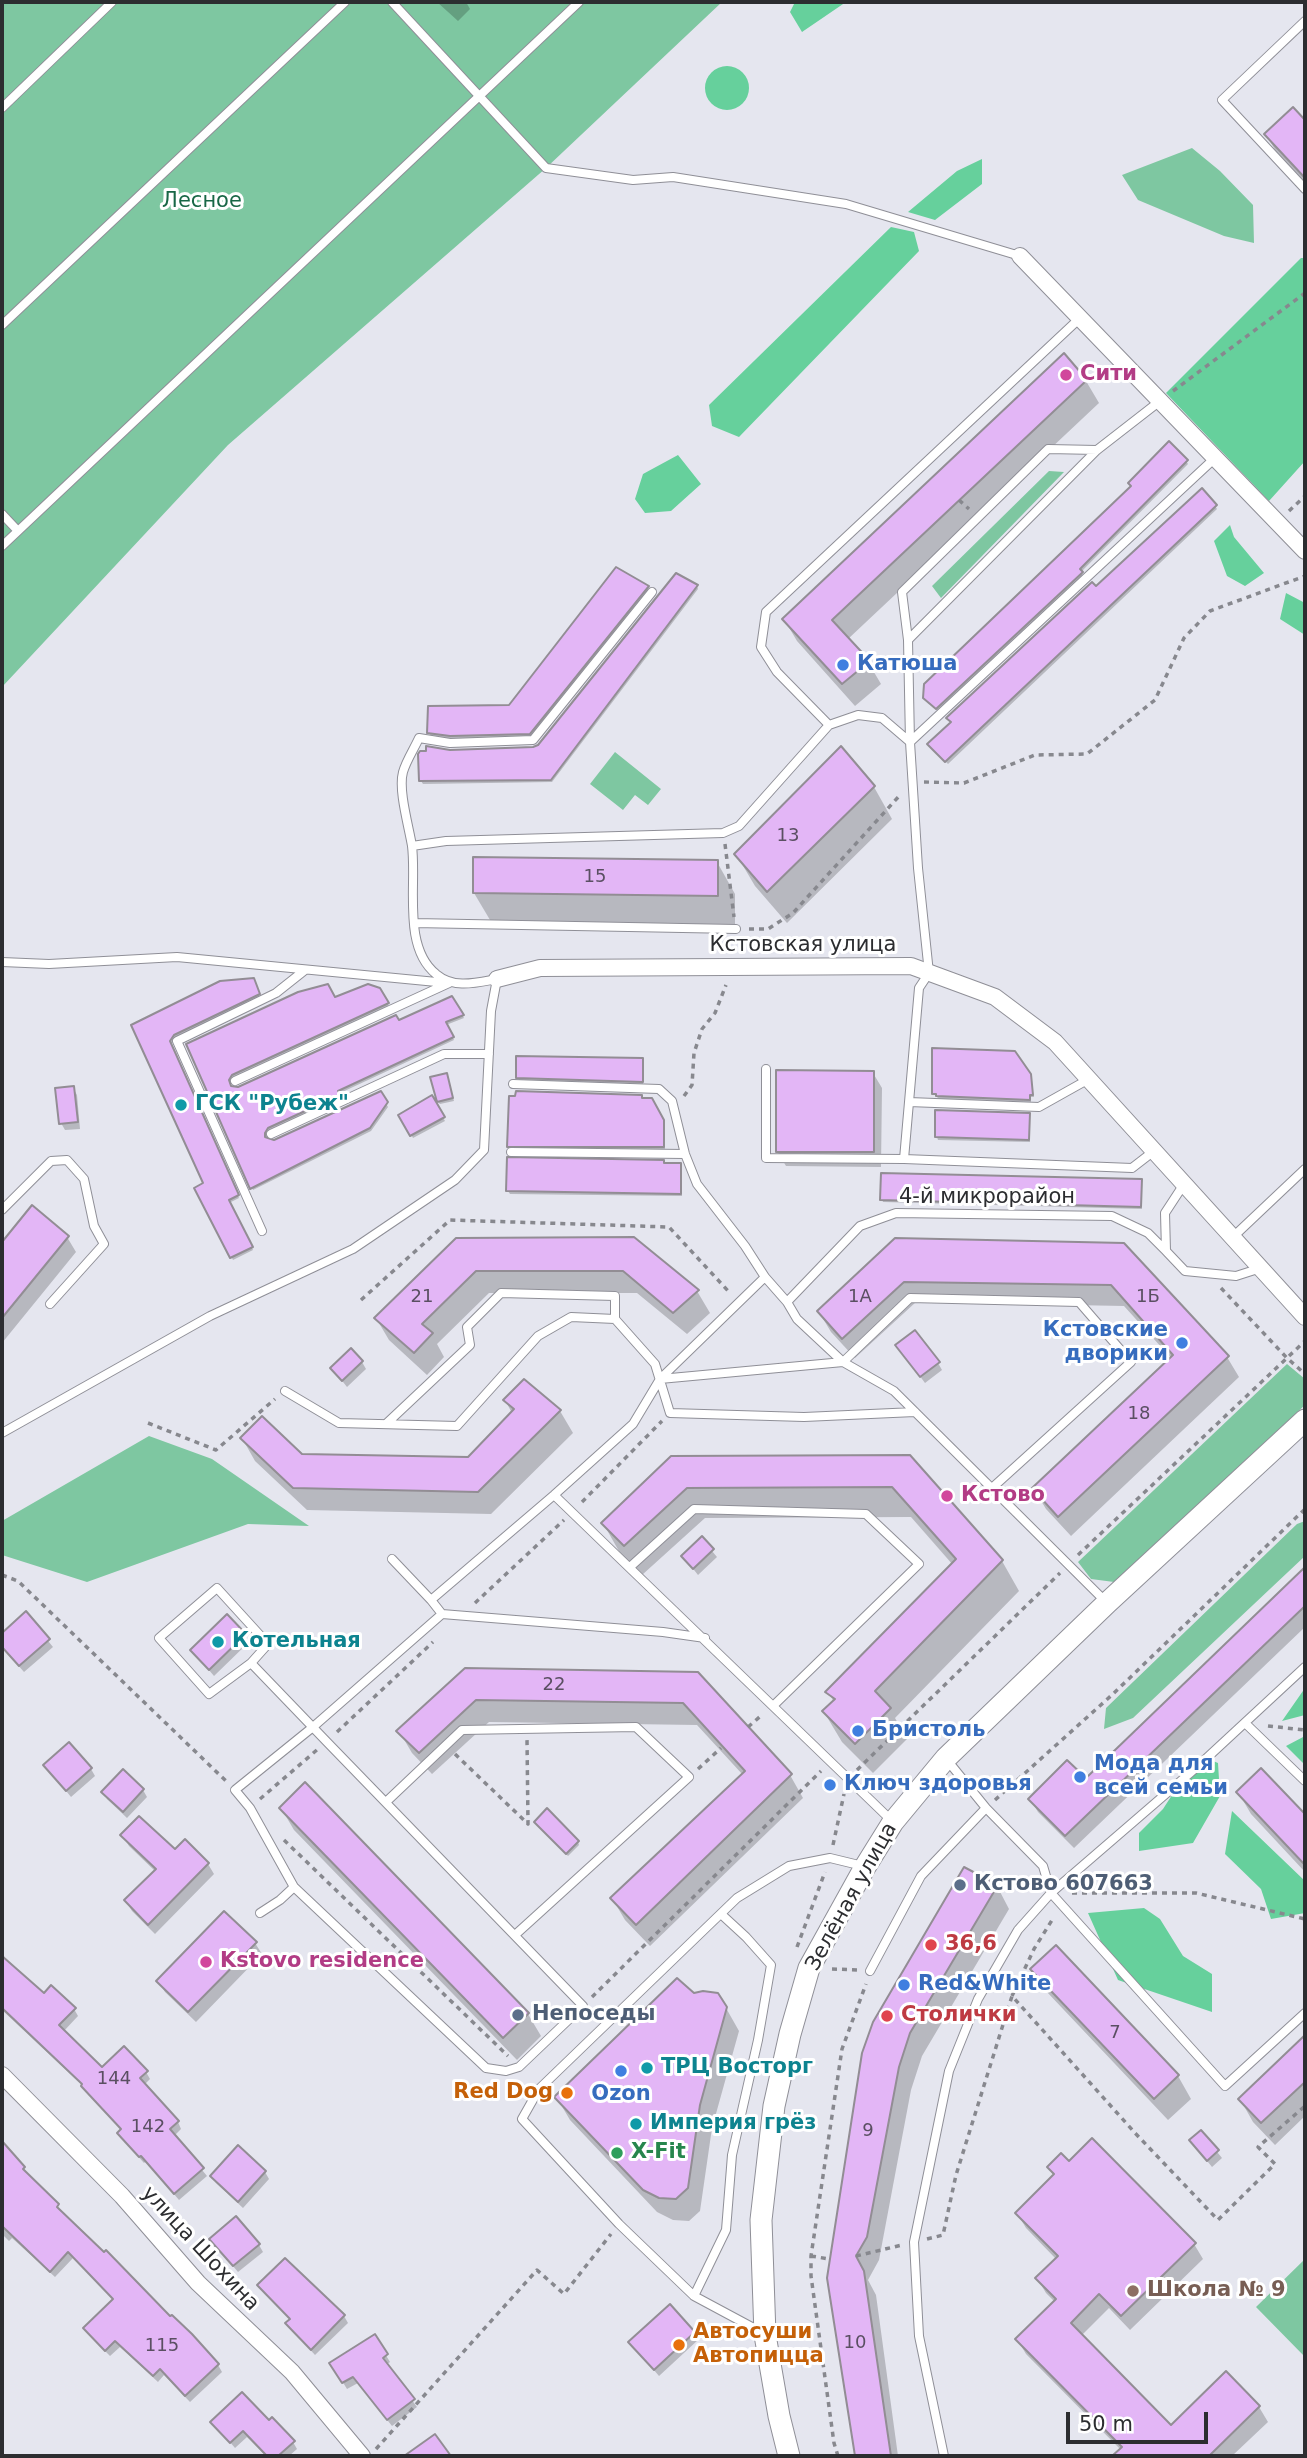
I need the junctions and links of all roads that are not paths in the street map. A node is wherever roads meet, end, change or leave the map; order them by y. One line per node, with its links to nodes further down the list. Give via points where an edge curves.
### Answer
1 (112, 2): 7 (lane)
2 (345, 2): 11 (lane)
3 (392, 2): 6 (lane)
4 (579, 2): 6 (lane)
5 (1305, 21): 8 (lane, via 1222,100)
6 (478, 96): 9 (lane, via 546,168 633,180 673,177 846,204); 16 (lane)
7 (2, 108)
8 (1305, 189)
9 (1020, 256): 10 (street)
10 (1080, 318): 12 (street); 21 (lane, via 766,612 761,647 777,672)
11 (2, 325)
12 (1160, 401): 13 (lane); 14 (street)
13 (1097, 450): 20 (lane); 20 (lane, via 1048,449 902,592)
14 (1216, 458): 18 (street); 22 (lane)
15 (2, 514): 16 (lane)
16 (18, 531): 17 (lane)
17 (2, 547)
18 (1305, 551)
19 (652, 592): 23 (lane, via 533,740 450,743 419,738 402,773)
20 (908, 640): 22 (lane)
21 (829, 725): 22 (lane, via 858,715 882,718); 23 (lane, via 739,826 723,833 446,841)
22 (910, 742): 28 (lane)
23 (412, 846): 24 (lane)
24 (414, 922): 25 (lane); 30 (lane, via 421,957)
25 (736, 929)
26 (2, 962): 27 (lane, via 177,957)
27 (305, 970): 30 (lane); 45 (lane, via 276,993 177,1041)
28 (929, 973): 29 (street, Кстовская улица, via 911,967 540,968); 33 (street, Кстовская улица, via 996,998 1055,1042); 36 (lane, via 919,988)
29 (497, 979): 30 (lane, via 469,985); 31 (lane)
30 (450, 983): 34 (lane)
31 (489, 1054): 37 (lane, via 444,1054); 60 (lane, via 484,1150 455,1180 353,1249 210,1316)
32 (766, 1069): 41 (lane, via 766,1157)
33 (1089, 1079): 36 (lane, via 1039,1107); 38 (street, Кстовская улица)
34 (235, 1081)
35 (513, 1084): 40 (lane, via 659,1088 672,1101)
36 (909, 1102): 41 (lane)
37 (271, 1134)
38 (1154, 1151): 41 (lane, via 1132,1168); 43 (street, Кстовская улица)
39 (511, 1152): 40 (lane)
40 (685, 1154): 49 (lane, via 697,1184)
41 (904, 1159)
42 (1305, 1169): 46 (lane)
43 (1184, 1184): 46 (street, Кстовская улица); 47 (lane, via 1165,1213)
44 (2, 1209): 51 (lane, via 51,1161 67,1160 84,1179 94,1226 104,1244)
45 (262, 1231)
46 (1233, 1237): 48 (street, Кстовская улица)
47 (1166, 1251): 48 (lane, 4-й микрорайон, via 1185,1271 1236,1276); 50 (lane, 4-й микрорайон, via 1148,1233 1112,1216 896,1213 860,1226)
48 (1261, 1268): 52 (street, Кстовская улица)
49 (765, 1277): 50 (lane); 55 (lane)
50 (787, 1302): 54 (lane, via 797,1318)
51 (50, 1304)
52 (1305, 1317)
53 (615, 1320): 55 (lane, via 655,1364); 59 (lane, via 571,1317 538,1336 457,1426); 59 (lane, via 615,1296 501,1293 467,1327 470,1345)
54 (843, 1362): 55 (lane); 57 (lane, via 894,1391); 61 (lane, via 910,1298 1079,1302 1131,1362)
55 (660, 1379): 57 (lane, via 670,1413 804,1417); 62 (lane, via 633,1424)
56 (285, 1391): 59 (lane, via 339,1423)
57 (915, 1412): 61 (lane)
58 (1305, 1420): 66 (main road, Зелёная улица)
59 (386, 1424)
60 (2, 1433)
61 (992, 1488): 66 (lane)
62 (554, 1495): 64 (lane); 65 (lane)
63 (392, 1559): 65 (lane)
64 (630, 1567): 68 (lane); 71 (lane, via 694,1509 866,1514 919,1564)
65 (431, 1600): 67 (lane)
66 (1107, 1602): 74 (main road, Зелёная улица)
67 (442, 1614): 68 (lane); 73 (lane)
68 (705, 1638): 71 (lane)
69 (251, 1663): 69 (lane, via 268,1644 217,1588 159,1638 209,1694); 73 (lane)
70 (1305, 1667): 72 (lane)
71 (773, 1706): 78 (lane)
72 (1245, 1723): 75 (lane); 81 (lane)
73 (313, 1727): 76 (lane); 80 (lane, via 235,1790 250,1808)
74 (946, 1758): 77 (lane); 78 (main road, Зелёная улица)
75 (1305, 1781)
76 (386, 1802): 84 (lane); 84 (lane, via 462,1730 636,1727 689,1777)
77 (986, 1808): 81 (lane, via 1043,1866); 85 (lane, via 921,1876)
78 (893, 1822): 79 (main road, Зелёная улица)
79 (865, 1867): 83 (lane, via 830,1858 789,1866 737,1898); 89 (main road, Зелёная улица, via 809,1968 774,2106 761,2220)
80 (293, 1886): 82 (lane); 84 (lane, via 486,2068 506,2071 519,2067 583,2006)
81 (1051, 1893): 86 (lane, via 1225,2086); 92 (lane, via 1018,1930 978,1999 949,2071 914,2242 919,2336)
82 (260, 1913)
83 (721, 1914): 88 (lane, via 771,1965 732,2155 726,2230); 88 (lane, via 539,2089 522,2119 619,2224)
84 (515, 1935)
85 (870, 1971)
86 (1305, 2013)
87 (2, 2076): 90 (street, улица Шохина, via 122,2196 198,2283 292,2372)
88 (694, 2296): 89 (lane)
89 (765, 2335): 91 (main road, Зелёная улица)
90 (362, 2456)
91 (789, 2456)
92 (944, 2456)

